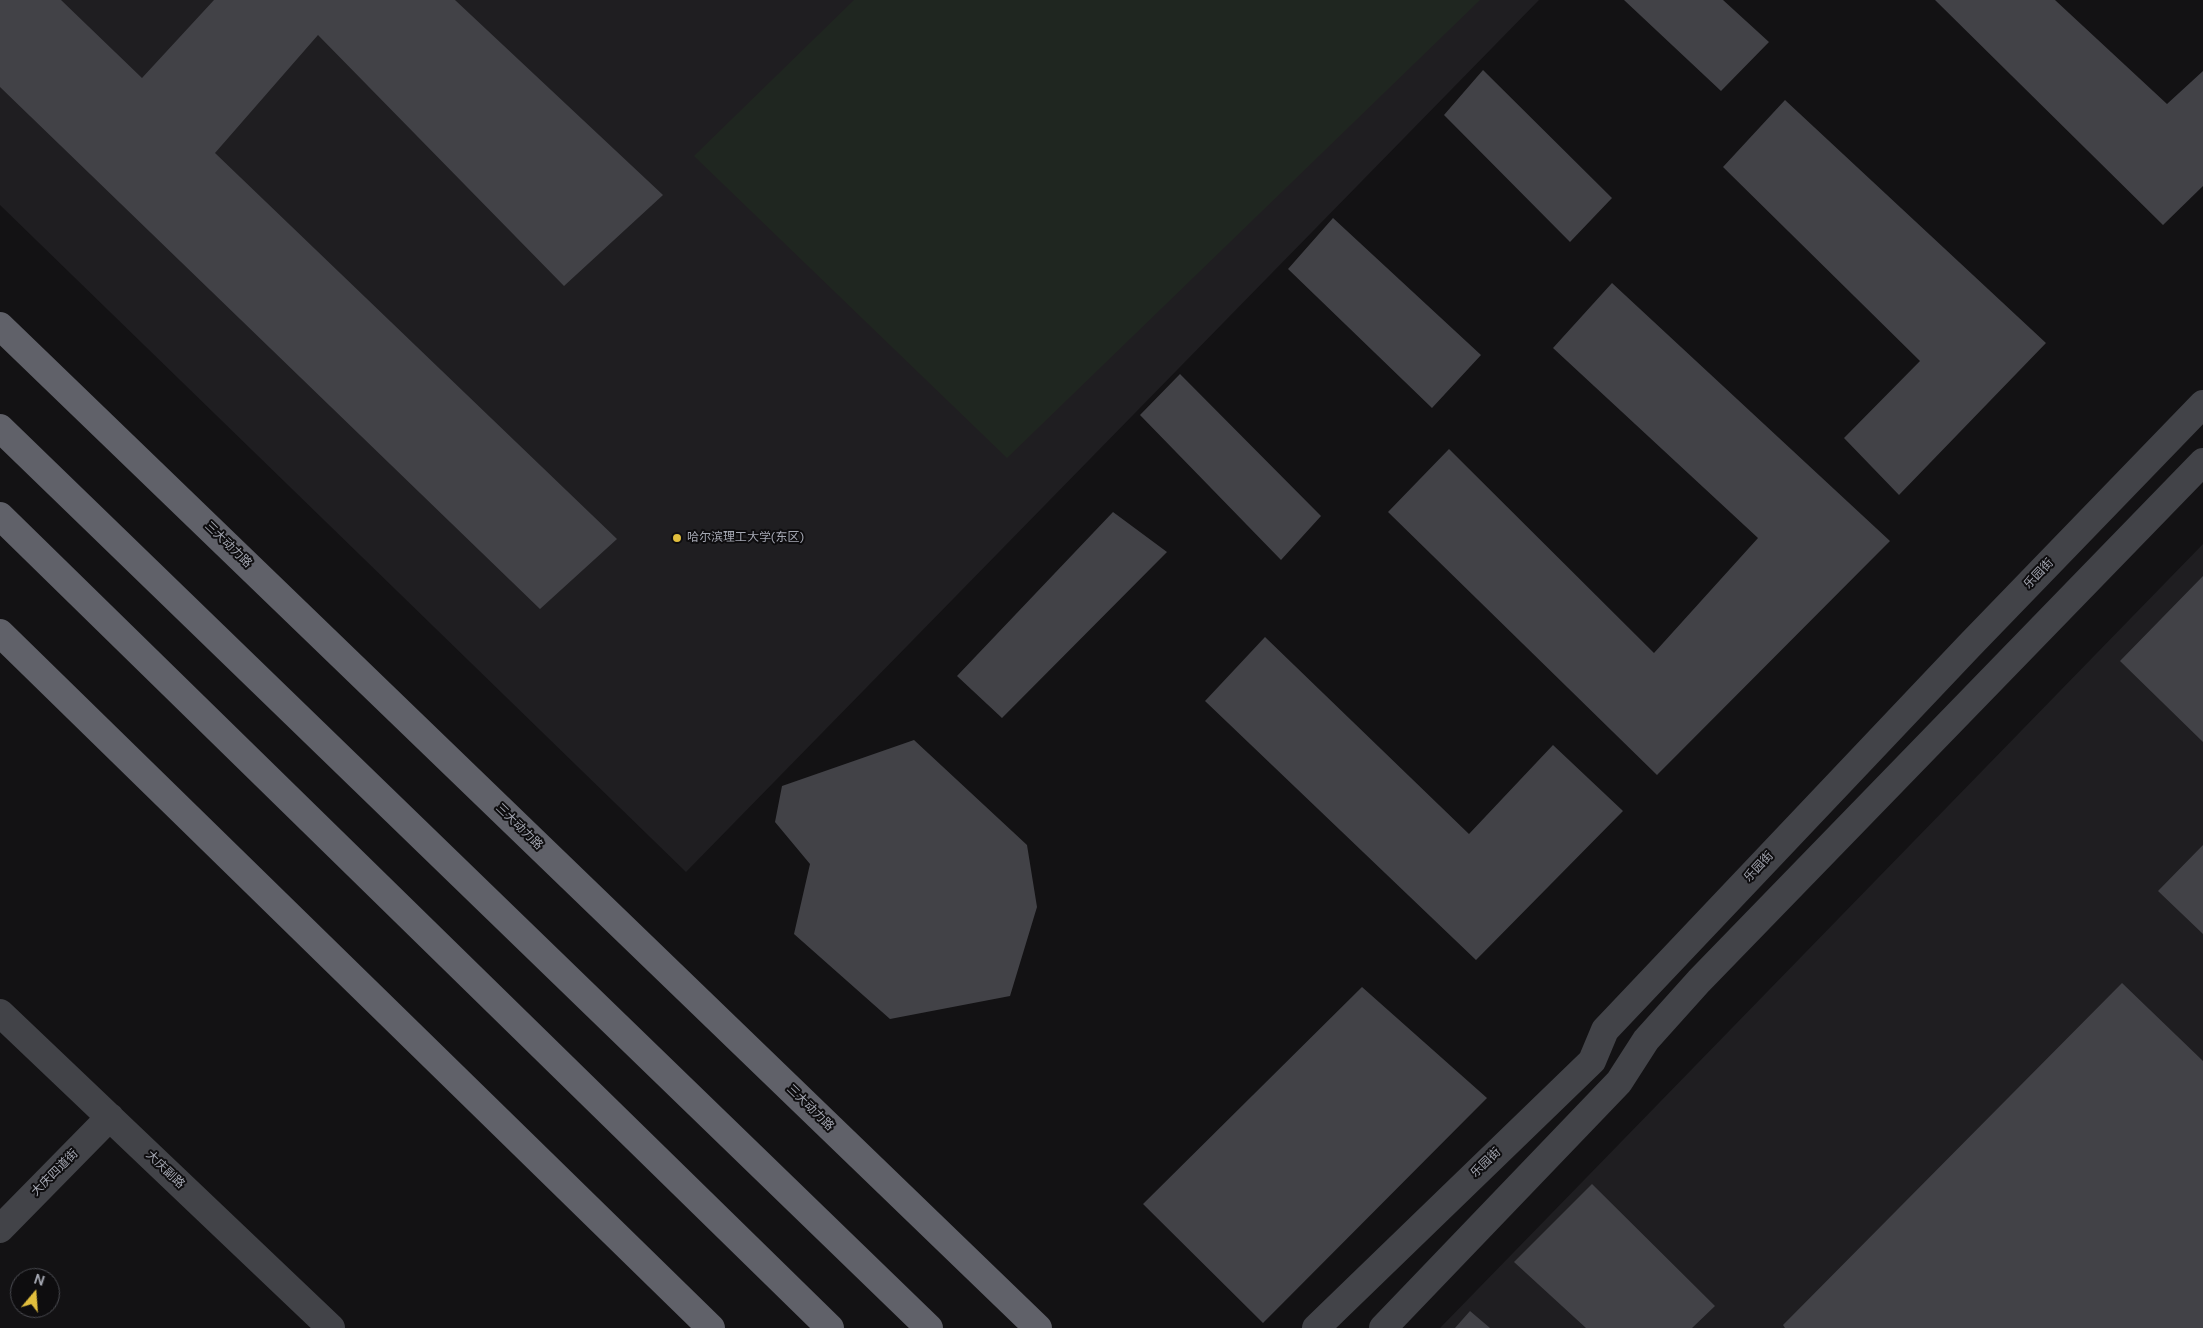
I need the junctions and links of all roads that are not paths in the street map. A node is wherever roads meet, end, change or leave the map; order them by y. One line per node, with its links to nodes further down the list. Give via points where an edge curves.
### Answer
1 (0, 326): 14 (highway, 三大动力路)
2 (2203, 404): 15 (main road, 乐园街, via 1605,1030 1592,1061)
3 (0, 428): 13 (highway)
4 (2203, 462): 16 (main road, via 1698,981 1646,1040 1619,1082)
5 (0, 516): 12 (highway)
6 (0, 633): 11 (highway)
7 (0, 1013): 8 (main road, 大庆副路)
8 (110, 1117): 9 (main road, 大庆四道街); 10 (main road, 大庆副路)
9 (0, 1229)
10 (331, 1328)
11 (711, 1328)
12 (830, 1328)
13 (929, 1328)
14 (1038, 1328)
15 (1316, 1328)
16 (1383, 1328)

